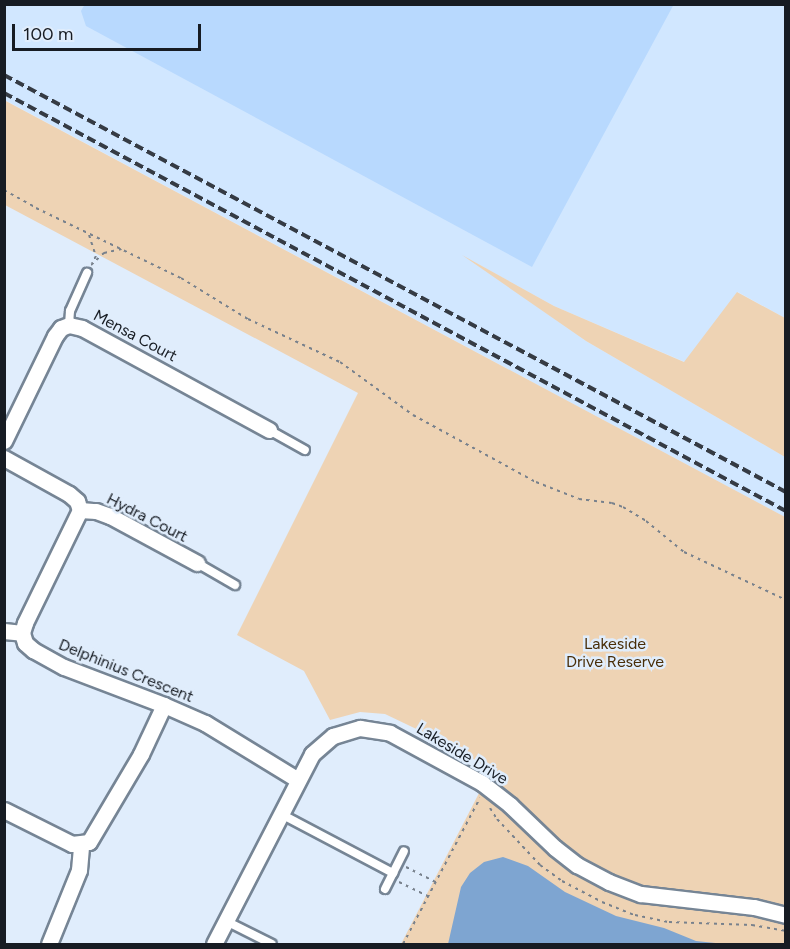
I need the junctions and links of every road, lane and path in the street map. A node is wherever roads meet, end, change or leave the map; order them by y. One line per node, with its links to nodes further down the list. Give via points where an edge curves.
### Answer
1 (4, 189): 2 (path)
2 (88, 234): 3 (path); 4 (path, via 96,256)
3 (122, 249): 4 (path, via 104,253); 13 (path, via 181,278 248,319 340,362 414,415 536,482 579,499 623,507 684,552)
4 (88, 269): 5 (lane, via 70,311)
5 (69, 325): 6 (street, Mensa Court, via 82,328); 7 (street, Mensa Court, via 55,336)
6 (269, 430): 8 (lane)
7 (4, 441)
8 (305, 450)
9 (4, 459): 10 (street, via 69,494)
10 (80, 510): 11 (street, Hydra Court, via 110,516); 15 (street)
11 (197, 563): 12 (lane)
12 (235, 585)
13 (786, 600)
14 (4, 631): 15 (street)
15 (22, 633): 16 (street, Delphinius Crescent, via 33,650 64,667)
16 (164, 705): 17 (street, Delphinius Crescent, via 253,750); 21 (street, via 94,836)
17 (298, 780): 20 (street, Lakeside Drive); 28 (street, Lakeside Drive, via 312,754 333,736 360,728 390,733 482,783 555,848 609,882 641,894 754,907)
18 (480, 798): 25 (path)
19 (4, 810): 21 (street)
20 (281, 814): 24 (lane); 29 (street, Lakeside Drive)
21 (81, 845): 30 (street, via 79,870)
22 (404, 851): 23 (lane)
23 (398, 863): 24 (lane); 25 (path)
24 (392, 875): 26 (lane); 27 (path)
25 (436, 882): 27 (path)
26 (385, 889)
27 (428, 896): 33 (path)
28 (786, 915)
29 (226, 921): 31 (street, Lakeside Drive); 32 (lane)
30 (49, 945)
31 (214, 945)
32 (272, 945)
33 (403, 945)

